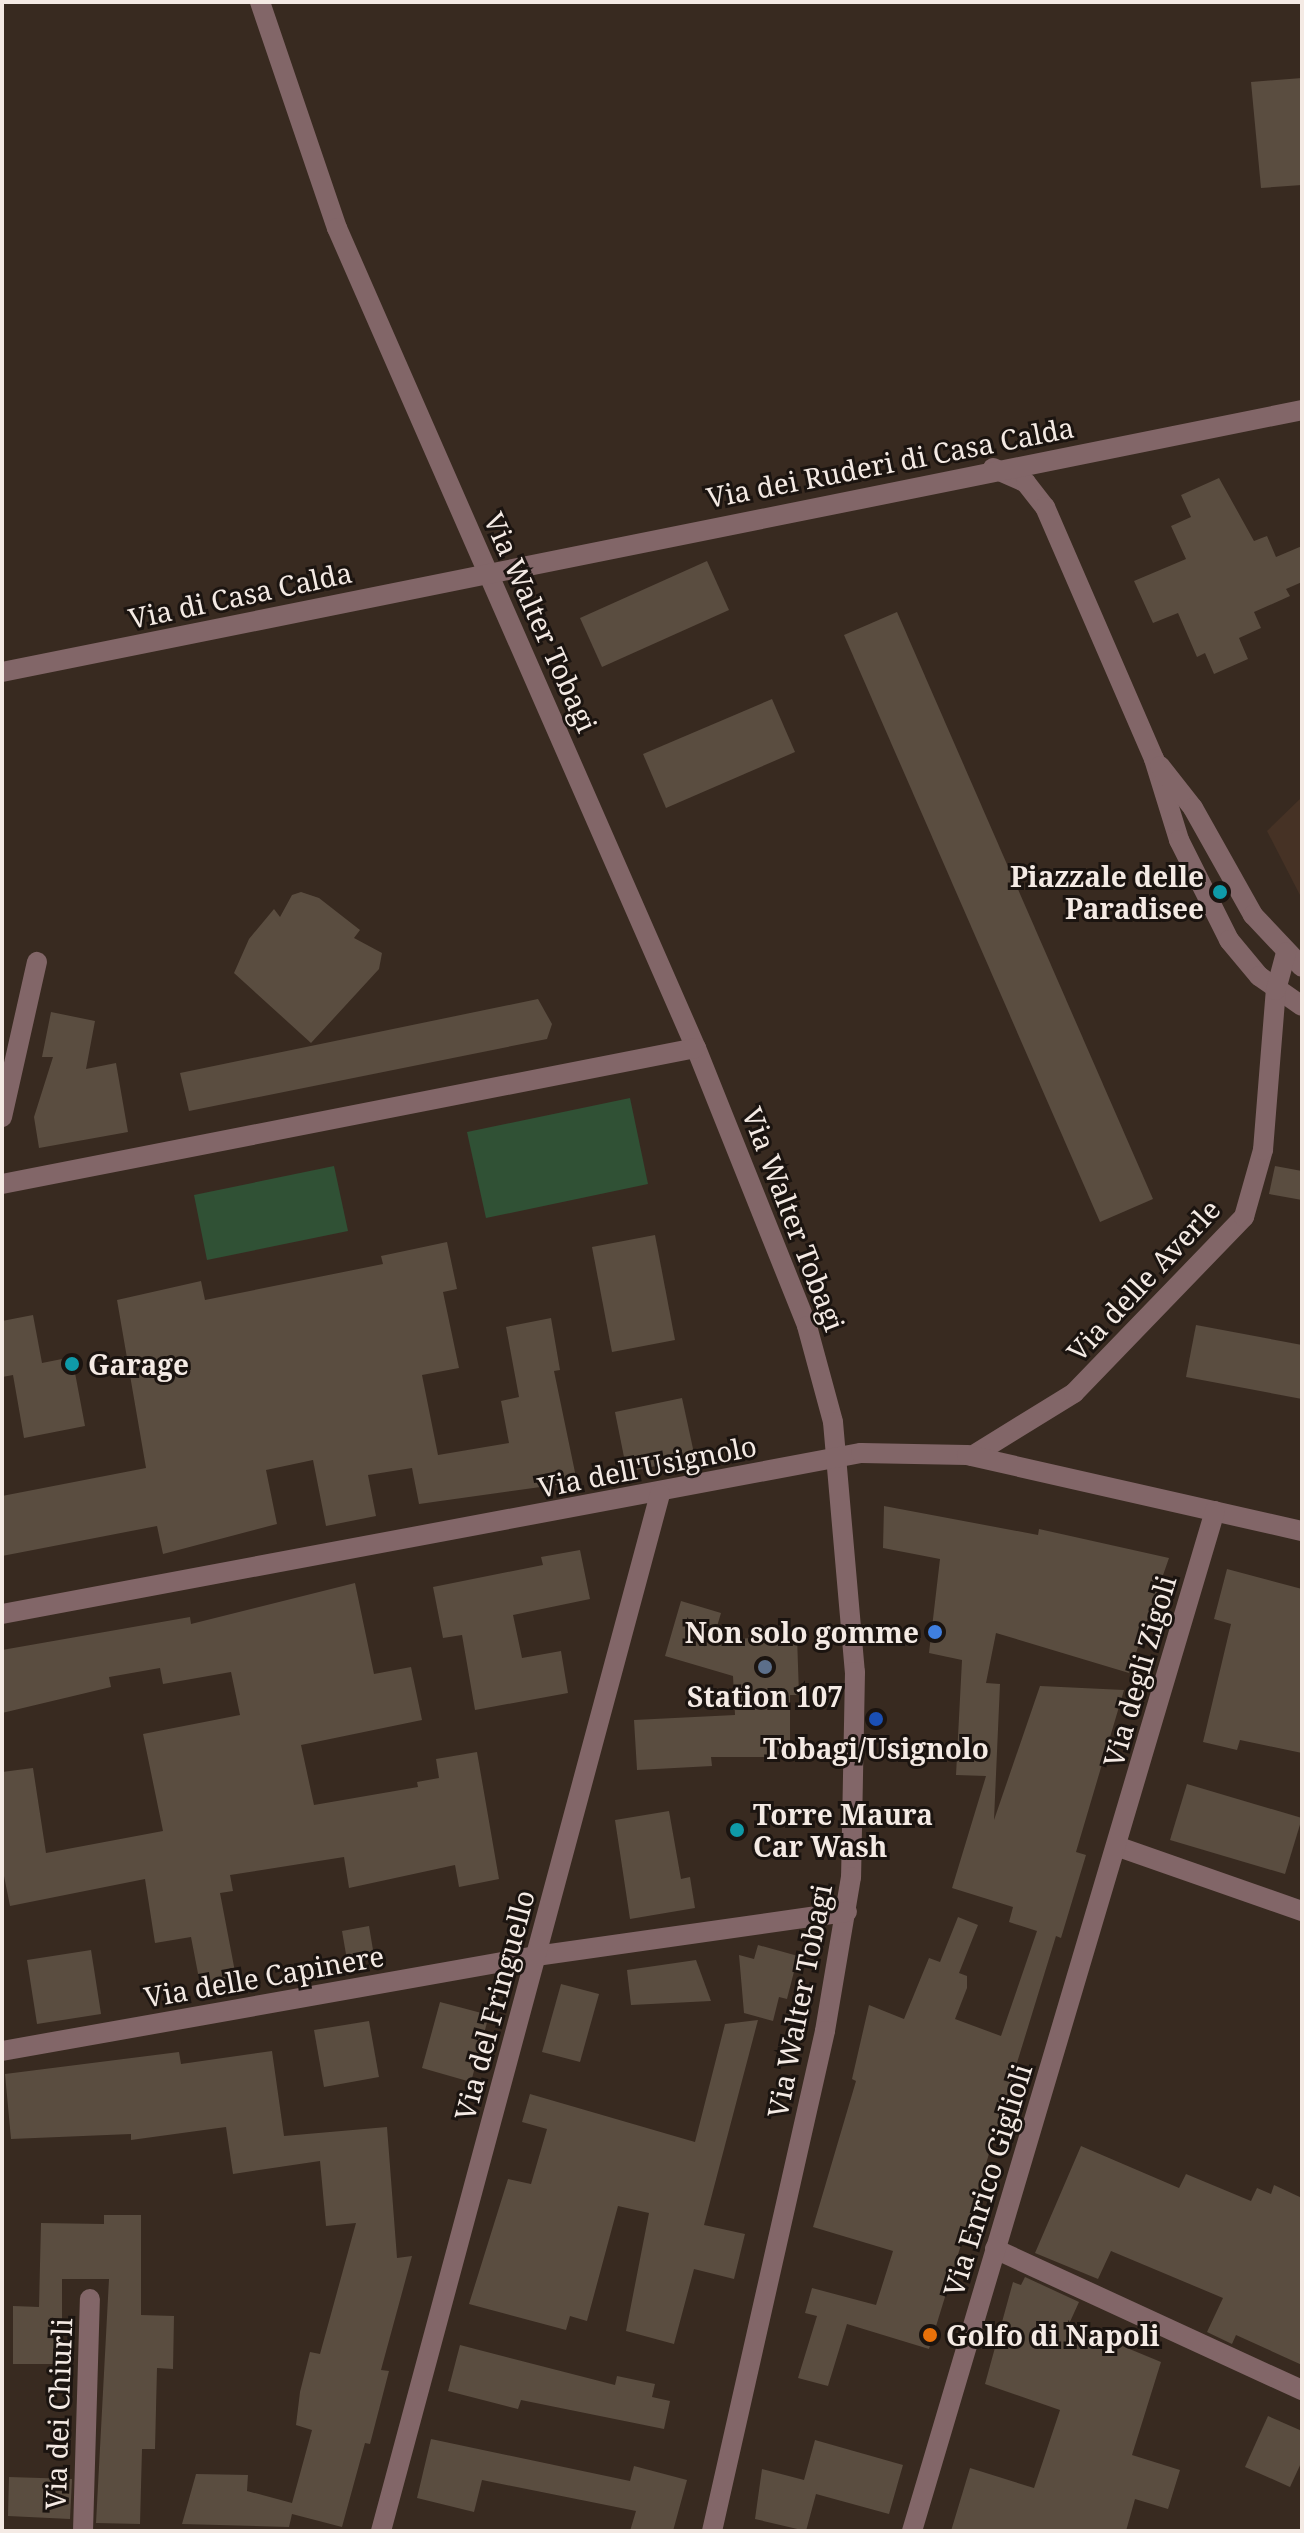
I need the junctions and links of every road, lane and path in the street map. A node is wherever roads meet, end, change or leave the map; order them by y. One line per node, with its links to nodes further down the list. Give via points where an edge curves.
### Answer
1 (260, 2): 4 (street, Via Walter Tobagi, via 337,228)
2 (1302, 410): 3 (street, Via dei Ruderi di Casa Calda)
3 (993, 468): 4 (street, Via dei Ruderi di Casa Calda); 6 (street, via 1019,477 1041,500)
4 (489, 573): 5 (street, Via di Casa Calda); 12 (street, Via Walter Tobagi)
5 (2, 672)
6 (1154, 759): 7 (street, via 1193,808 1253,915); 10 (street, via 1179,840 1229,940)
7 (1286, 952): 9 (street); 10 (street, Via delle Averle)
8 (37, 962): 13 (street)
9 (1302, 967)
10 (1276, 990): 11 (street); 16 (street, Via delle Averle, via 1263,1150 1244,1217 1074,1393)
11 (1302, 1006)
12 (696, 1048): 14 (street); 15 (street, Via Walter Tobagi, via 807,1326)
13 (2, 1117)
14 (2, 1184)
15 (839, 1455): 16 (street, Via dell'Usignolo); 17 (street, Via dell'Usignolo); 23 (street, Via Walter Tobagi, via 855,1672 854,1838)
16 (972, 1456): 18 (street, Via dell'Usignolo)
17 (660, 1494): 20 (street, Via dell'Usignolo); 24 (street, Via del Fringuello)
18 (1215, 1511): 19 (street, Via dell'Usignolo); 21 (street, Via degli Zigoli)
19 (1302, 1531)
20 (2, 1614)
21 (1116, 1846): 22 (street); 26 (street, Via Enrico Giglioli)
22 (1302, 1911)
23 (847, 1912): 24 (street, Via delle Capinere); 31 (street, Via Walter Tobagi)
24 (536, 1956): 25 (street, Via delle Capinere); 30 (street, Via del Fringuello)
25 (2, 2051)
26 (995, 2249): 28 (street); 32 (street, Via Enrico Giglioli)
27 (90, 2299): 29 (street, Via dei Chiurli)
28 (1302, 2390)
29 (83, 2531)
30 (381, 2531)
31 (712, 2531)
32 (912, 2531)

